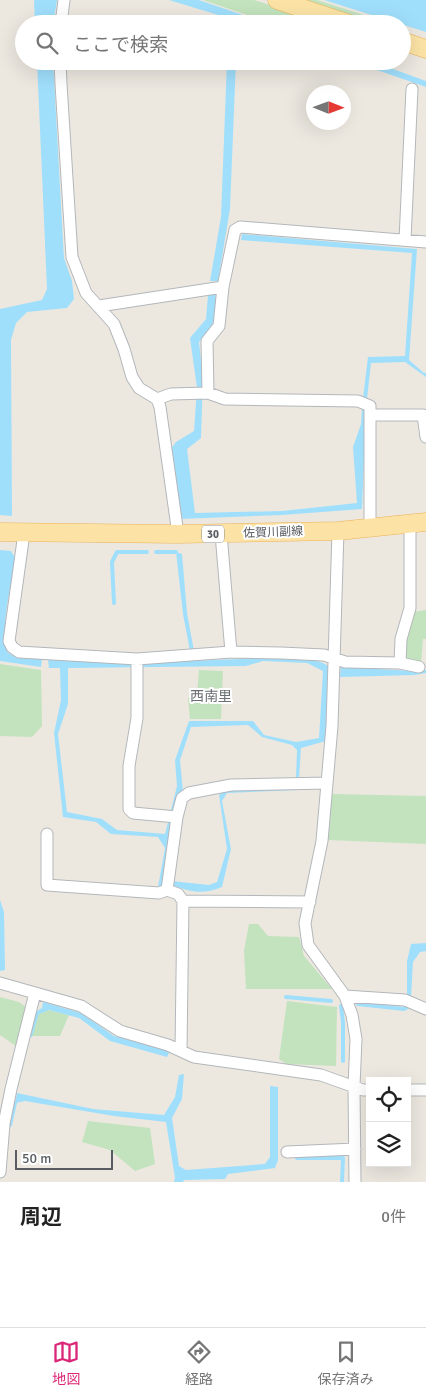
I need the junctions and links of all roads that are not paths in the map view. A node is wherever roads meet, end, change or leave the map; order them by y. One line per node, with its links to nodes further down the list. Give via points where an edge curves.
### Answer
1 (64, 0): 3 (street)
2 (277, 0): 4 (main road)
3 (62, 15)
4 (323, 15)
5 (411, 44): 6 (main road)
6 (426, 49)
7 (60, 70): 12 (street, via 72,257 86,292)
8 (412, 89): 9 (street)
9 (405, 240): 10 (street); 11 (street, via 240,227 234,230)
10 (426, 242)
11 (222, 287): 12 (street); 13 (street, via 219,326 207,341)
12 (99, 306): 14 (street, via 114,324 132,377 139,388)
13 (208, 394): 14 (street, via 171,394); 15 (street, via 225,399 358,401 370,406)
14 (157, 399): 22 (street)
15 (370, 415): 16 (street, via 423,415); 18 (street)
16 (426, 437)
17 (418, 523): 18 (main road, 佐賀川副線 / 30); 26 (street, via 410,608 401,639)
18 (370, 528): 19 (main road, 佐賀川副線 / 30)
19 (338, 531): 23 (main road, 佐賀川副線 / 30); 25 (street)
20 (0, 532): 21 (main road, 佐賀川副線 / 30)
21 (24, 532): 22 (main road, 佐賀川副線 / 30); 27 (street, via 9,641 12,647 19,652)
22 (178, 534): 23 (main road, 佐賀川副線 / 30)
23 (222, 534): 24 (street)
24 (231, 652): 25 (street); 27 (street)
25 (334, 658): 26 (street, via 345,662); 29 (street)
26 (400, 663): 28 (street)
27 (136, 664): 30 (street, via 137,718 129,766 129,809 133,813)
28 (419, 668)
29 (327, 783): 30 (street, via 231,785 189,793 182,798); 34 (street, via 322,841)
30 (173, 817): 32 (street)
31 (47, 834): 32 (street, via 47,886 159,894)
32 (167, 890): 33 (street, via 178,894)
33 (183, 901): 34 (street); 39 (street)
34 (310, 902): 37 (street, via 306,923 308,945)
35 (0, 984): 36 (street)
36 (35, 993): 39 (street, via 81,1006 120,1031); 46 (street, via 4,1124)
37 (346, 996): 38 (street, via 406,1000); 40 (street, via 356,1039)
38 (426, 1009)
39 (181, 1051): 40 (street, via 194,1057 321,1075)
40 (354, 1086): 41 (street); 44 (street)
41 (366, 1090)
42 (411, 1090): 43 (street)
43 (426, 1090)
44 (355, 1149): 45 (street); 47 (street)
45 (287, 1152)
46 (0, 1172)
47 (355, 1182)

